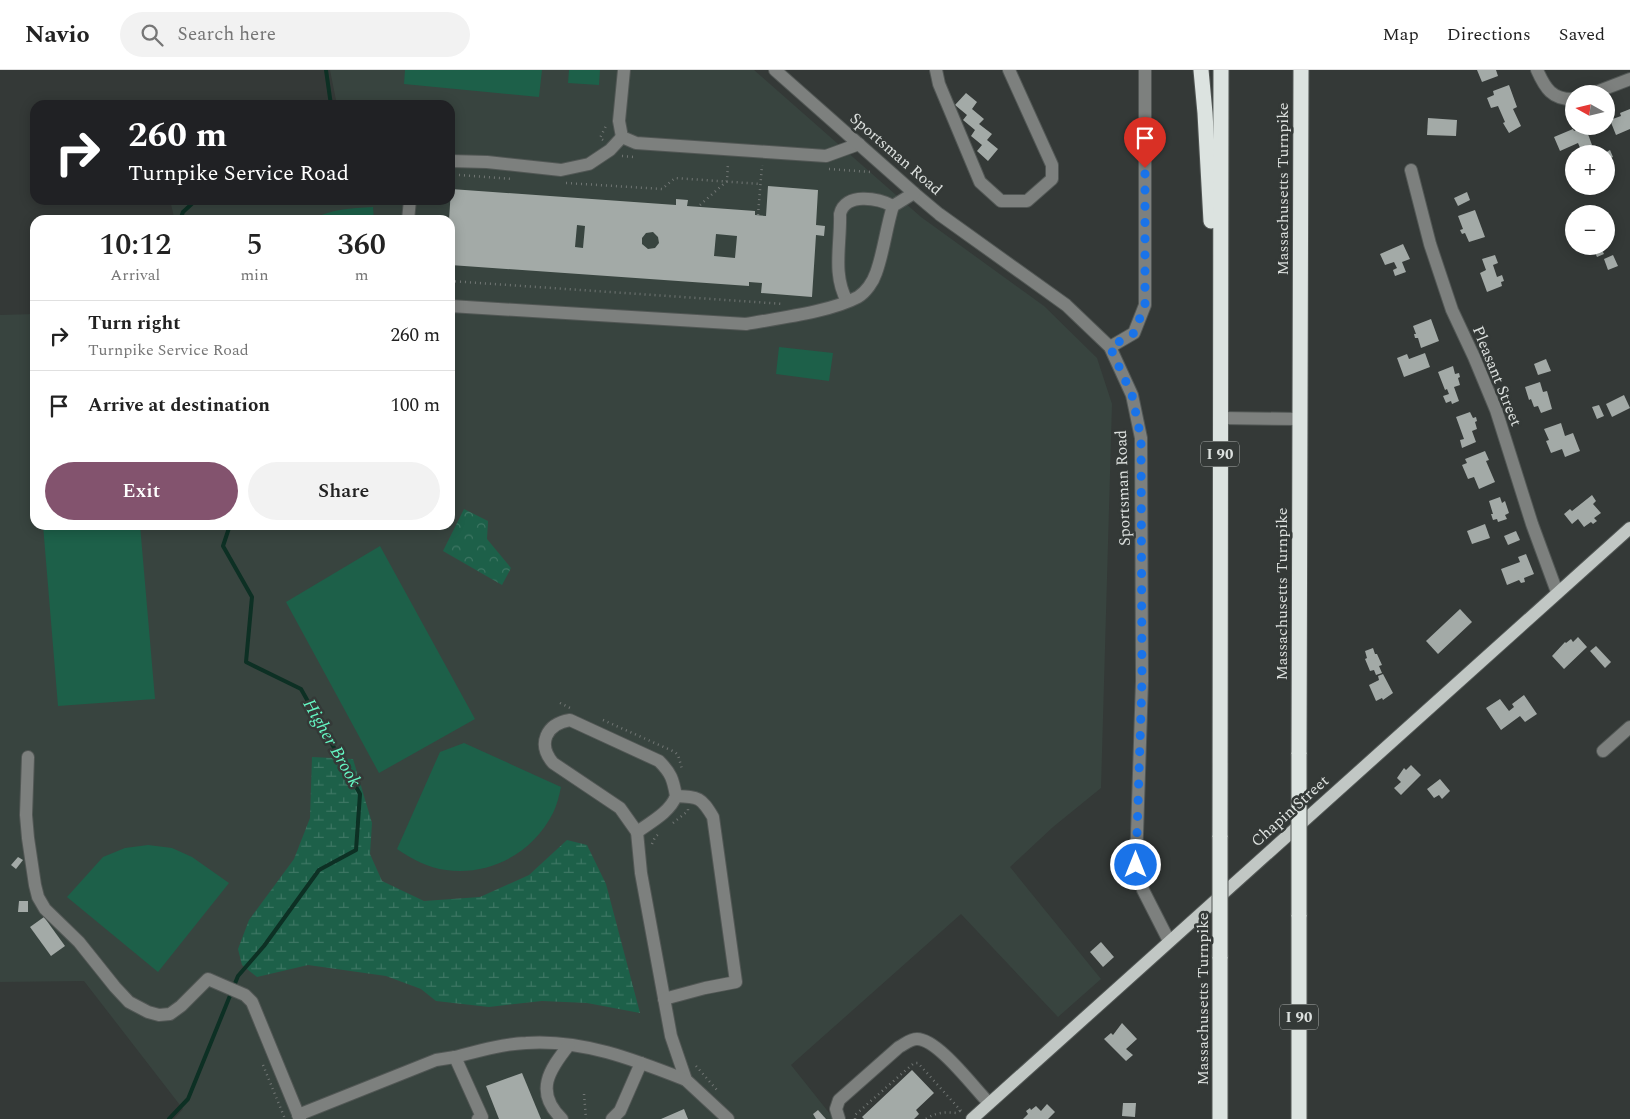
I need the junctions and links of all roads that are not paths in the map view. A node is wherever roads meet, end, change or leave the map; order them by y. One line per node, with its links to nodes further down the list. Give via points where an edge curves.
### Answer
1 (624, 70): 13 (street, via 619,121)
2 (775, 70): 14 (street, Sportsman Road)
3 (936, 70): 4 (street, via 980,182 1002,201 1027,201 1052,179 1052,165)
4 (1009, 70)
5 (1145, 70): 22 (street, via 1145,305 1134,333)
6 (1201, 70): 21 (highway)
7 (1221, 70): 21 (highway, Massachusetts Turnpike / I 90)
8 (1537, 70): 12 (street, via 1544,86 1555,96)
9 (1302, 74): 24 (highway, Massachusetts Turnpike / I 90)
10 (1630, 79): 11 (street)
11 (1614, 85)
12 (1565, 99)
13 (622, 137): 14 (street, via 636,143 826,156); 15 (street, via 589,164 561,170)
14 (859, 144): 17 (street, Sportsman Road)
15 (455, 161)
16 (1411, 170): 26 (street, Pleasant Street, via 1430,244 1452,310 1496,410 1532,524)
17 (914, 194): 18 (street); 22 (street, Sportsman Road, via 1066,305)
18 (893, 206): 19 (street, via 870,286 860,296); 19 (street, via 883,201 856,200 842,207 838,278)
19 (847, 301): 20 (street, via 746,324)
20 (455, 306)
21 (1220, 340): 23 (highway, Massachusetts Turnpike / I 90)
22 (1110, 347): 32 (street, Sportsman Road, via 1132,395 1141,438 1142,681 1136,865 1143,890)
23 (1220, 418): 24 (street); 46 (highway, Massachusetts Turnpike / I 90, bridge)
24 (1300, 419): 47 (highway, Massachusetts Turnpike / I 90, bridge)
25 (1630, 528): 26 (main road, Chapin Street)
26 (1558, 592): 32 (main road, Chapin Street)
27 (1630, 727): 28 (street)
28 (1603, 751)
29 (28, 757): 39 (street, via 28,838 34,885 45,909 79,942 129,1002 148,1012 170,1014 208,979 245,995 252,1002)
30 (676, 796): 31 (street, via 674,803); 31 (street, via 669,771 658,761 570,720 554,725 544,744 546,756 620,808); 33 (street, via 704,801 713,817 736,982)
31 (637, 832): 33 (street)
32 (1169, 941): 38 (main road, Chapin Street)
33 (664, 999): 37 (street, via 671,1036)
34 (569, 1045): 35 (street, via 526,1043); 36 (street); 41 (street, via 548,1076 546,1088 554,1112)
35 (455, 1057): 39 (street, via 436,1060); 40 (street, via 482,1117)
36 (641, 1063): 37 (street); 42 (street, via 620,1111)
37 (686, 1080): 43 (street)
38 (989, 1103): 44 (street, via 938,1048 917,1039 899,1047 839,1100 836,1109); 45 (main road, Chapin Street)
39 (299, 1117)
40 (478, 1119)
41 (562, 1119)
42 (612, 1119)
43 (728, 1119)
44 (839, 1119)
45 (972, 1119)
46 (1220, 1119)
47 (1299, 1119)

